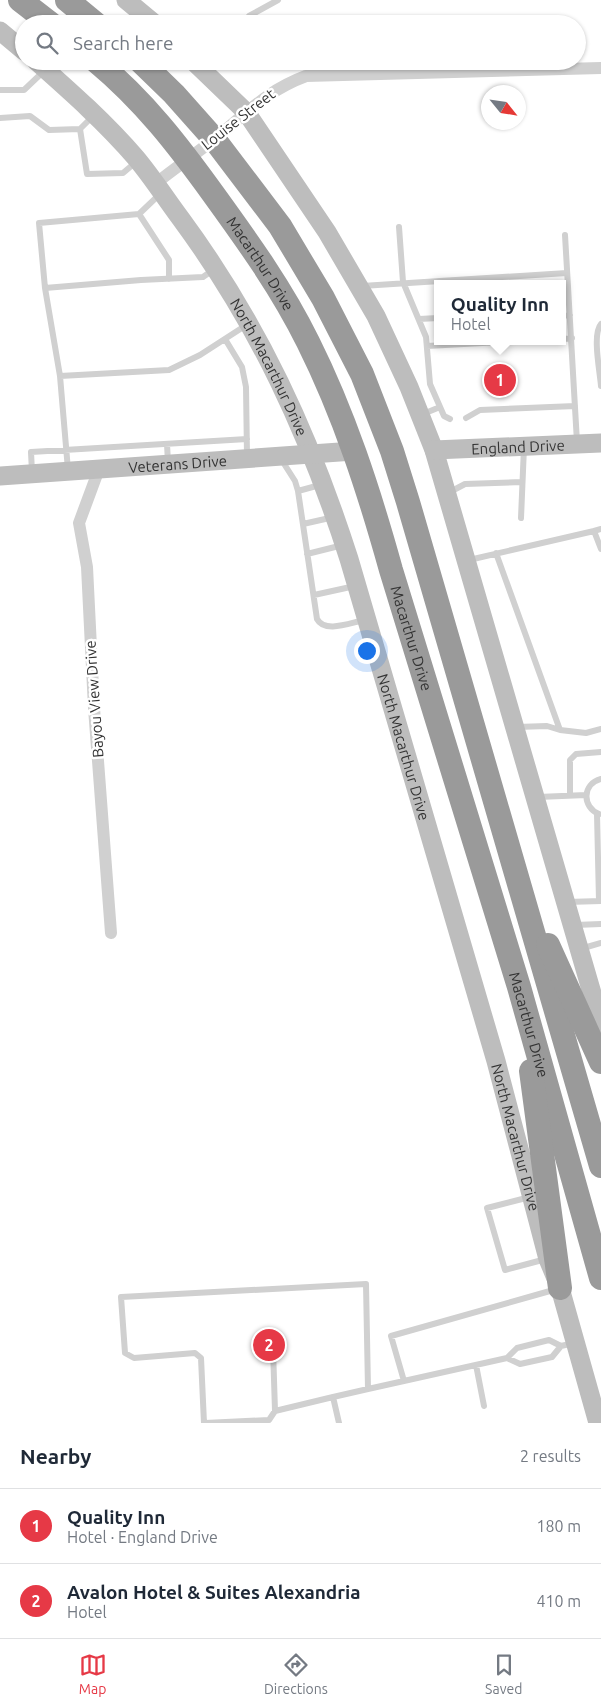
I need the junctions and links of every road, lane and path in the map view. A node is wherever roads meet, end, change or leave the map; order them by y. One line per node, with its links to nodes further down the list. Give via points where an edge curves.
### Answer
1 (20, 0): 5 (highway)
2 (67, 0): 6 (highway)
3 (126, 0): 7 (street)
4 (278, 0): 8 (lane)
5 (39, 15)
6 (85, 15)
7 (144, 15)
8 (251, 15)
9 (0, 33): 10 (street)
10 (15, 44)
11 (586, 68): 12 (street, Louise Street)
12 (601, 68)
13 (38, 70): 19 (lane, via 24,90)
14 (46, 70): 21 (street, North Macarthur Drive)
15 (107, 70): 25 (highway, Macarthur Drive, via 156,119)
16 (149, 70): 24 (highway, Macarthur Drive)
17 (203, 70): 20 (street)
18 (527, 70): 20 (street, Louise Street, via 306,76 279,87)
19 (0, 90)
20 (246, 112): 24 (street, Louise Street); 37 (street, via 327,232)
21 (94, 114): 23 (lane); 26 (street, North Macarthur Drive)
22 (0, 118): 23 (lane, via 30,116 49,130)
23 (80, 128): 26 (lane, via 87,174 123,172)
24 (214, 139): 25 (street, Louise Street); 65 (highway, Macarthur Drive, via 280,226 323,298 362,374)
25 (187, 158): 27 (street, Louise Street); 64 (highway, Macarthur Drive, via 282,294 336,402)
26 (138, 160): 27 (street, North Macarthur Drive)
27 (158, 188): 28 (lane); 31 (street, North Macarthur Drive)
28 (139, 214): 33 (lane, via 169,260); 38 (lane, via 38,223)
29 (399, 227): 36 (lane)
30 (565, 234): 32 (lane)
31 (216, 268): 33 (lane, via 203,278); 43 (street, North Macarthur Drive)
32 (567, 273): 35 (lane); 39 (lane)
33 (169, 279): 38 (lane)
34 (434, 280): 36 (lane)
35 (439, 280)
36 (403, 282): 37 (lane); 42 (lane)
37 (358, 286): 54 (street, via 376,316)
38 (45, 288): 50 (lane)
39 (570, 315): 40 (lane); 45 (lane)
40 (566, 316)
41 (434, 318): 42 (lane)
42 (419, 319): 49 (lane)
43 (249, 324): 47 (lane); 66 (street, North Macarthur Drive, via 275,371)
44 (601, 324): 51 (lane, via 597,339)
45 (572, 338): 46 (lane); 52 (lane)
46 (566, 339)
47 (225, 340): 50 (lane, via 169,370); 61 (lane, via 242,367 246,387)
48 (446, 345): 49 (lane)
49 (428, 346): 53 (lane, via 430,384)
50 (60, 376): 62 (lane)
51 (601, 386)
52 (575, 406): 55 (lane, via 480,410); 59 (lane)
53 (440, 407): 54 (lane); 56 (lane, via 444,416)
54 (420, 415): 63 (street)
55 (466, 418)
56 (450, 419)
57 (601, 443): 59 (street, England Drive)
58 (167, 444): 61 (lane); 62 (lane); 68 (lane)
59 (576, 444): 60 (street, England Drive)
60 (524, 446): 63 (street, England Drive); 73 (lane)
61 (247, 449): 67 (street, Veterans Drive); 68 (street, Veterans Drive)
62 (67, 450): 70 (lane); 71 (lane, via 31,452)
63 (434, 450): 76 (street)
64 (354, 451): 65 (highway); 66 (street, Veterans Drive); 106 (highway, Macarthur Drive)
65 (392, 451): 98 (highway, Macarthur Drive)
66 (312, 454): 67 (street, Veterans Drive); 74 (street, North Macarthur Drive)
67 (279, 456): 75 (lane)
68 (168, 464): 69 (street, Veterans Drive)
69 (99, 469): 70 (street, Veterans Drive); 103 (street, Bayou View Drive, via 79,523 87,567)
70 (68, 471): 71 (street, Veterans Drive)
71 (32, 474): 72 (street, Veterans Drive)
72 (0, 476)
73 (522, 482): 76 (lane, via 465,484); 78 (lane)
74 (324, 485): 75 (lane); 77 (street, North Macarthur Drive)
75 (298, 491): 79 (lane)
76 (446, 494): 85 (street)
77 (335, 517): 79 (lane); 81 (street, North Macarthur Drive)
78 (521, 518)
79 (303, 524): 84 (lane)
80 (598, 530): 82 (lane); 83 (lane)
81 (344, 545): 84 (lane); 86 (street, North Macarthur Drive)
82 (601, 549)
83 (496, 553): 85 (lane); 91 (lane)
84 (308, 554): 87 (lane)
85 (465, 560): 89 (street)
86 (356, 585): 87 (lane); 88 (street, North Macarthur Drive)
87 (314, 595): 88 (lane, via 317,619 324,626)
88 (366, 620): 111 (street, North Macarthur Drive, via 496,1061)
89 (514, 728): 91 (lane, via 547,726); 96 (street)
90 (601, 729): 91 (lane, via 586,733)
91 (560, 730)
92 (601, 752): 95 (lane, via 576,754 570,760)
93 (601, 779): 94 (lane, via 591,784)
94 (586, 795): 95 (lane); 97 (lane, via 588,806)
95 (570, 796): 96 (lane)
96 (534, 797): 100 (street)
97 (599, 814): 99 (lane)
98 (517, 882): 109 (highway); 110 (highway, Macarthur Drive)
99 (600, 901): 100 (lane)
100 (566, 902): 102 (street)
101 (601, 924): 102 (lane)
102 (572, 925): 105 (street)
103 (111, 933)
104 (601, 943): 105 (lane)
105 (579, 949): 107 (street)
106 (519, 987): 113 (highway, Macarthur Drive); 114 (highway)
107 (596, 990): 108 (street)
108 (601, 1024)
109 (601, 1062)
110 (601, 1166)
111 (532, 1197): 112 (street, North Macarthur Drive); 112 (lane, via 487,1208 505,1270)
112 (548, 1259): 114 (street, North Macarthur Drive)
113 (601, 1278)
114 (560, 1288): 115 (street, North Macarthur Drive); 119 (lane, via 390,1336)
115 (568, 1344): 117 (lane, via 549,1340 517,1348); 117 (lane, via 552,1356 520,1364); 126 (street, North Macarthur Drive)
116 (273, 1348): 123 (lane)
117 (508, 1358): 118 (lane)
118 (476, 1365): 119 (lane); 122 (lane)
119 (404, 1381): 120 (lane)
120 (368, 1389): 121 (lane); 124 (lane, via 366,1284 121,1297 125,1353 134,1358 194,1353 202,1358)
121 (333, 1397): 123 (lane); 125 (lane)
122 (484, 1406)
123 (275, 1411): 124 (lane, via 269,1420)
124 (204, 1423)
125 (338, 1423)
126 (598, 1423)

